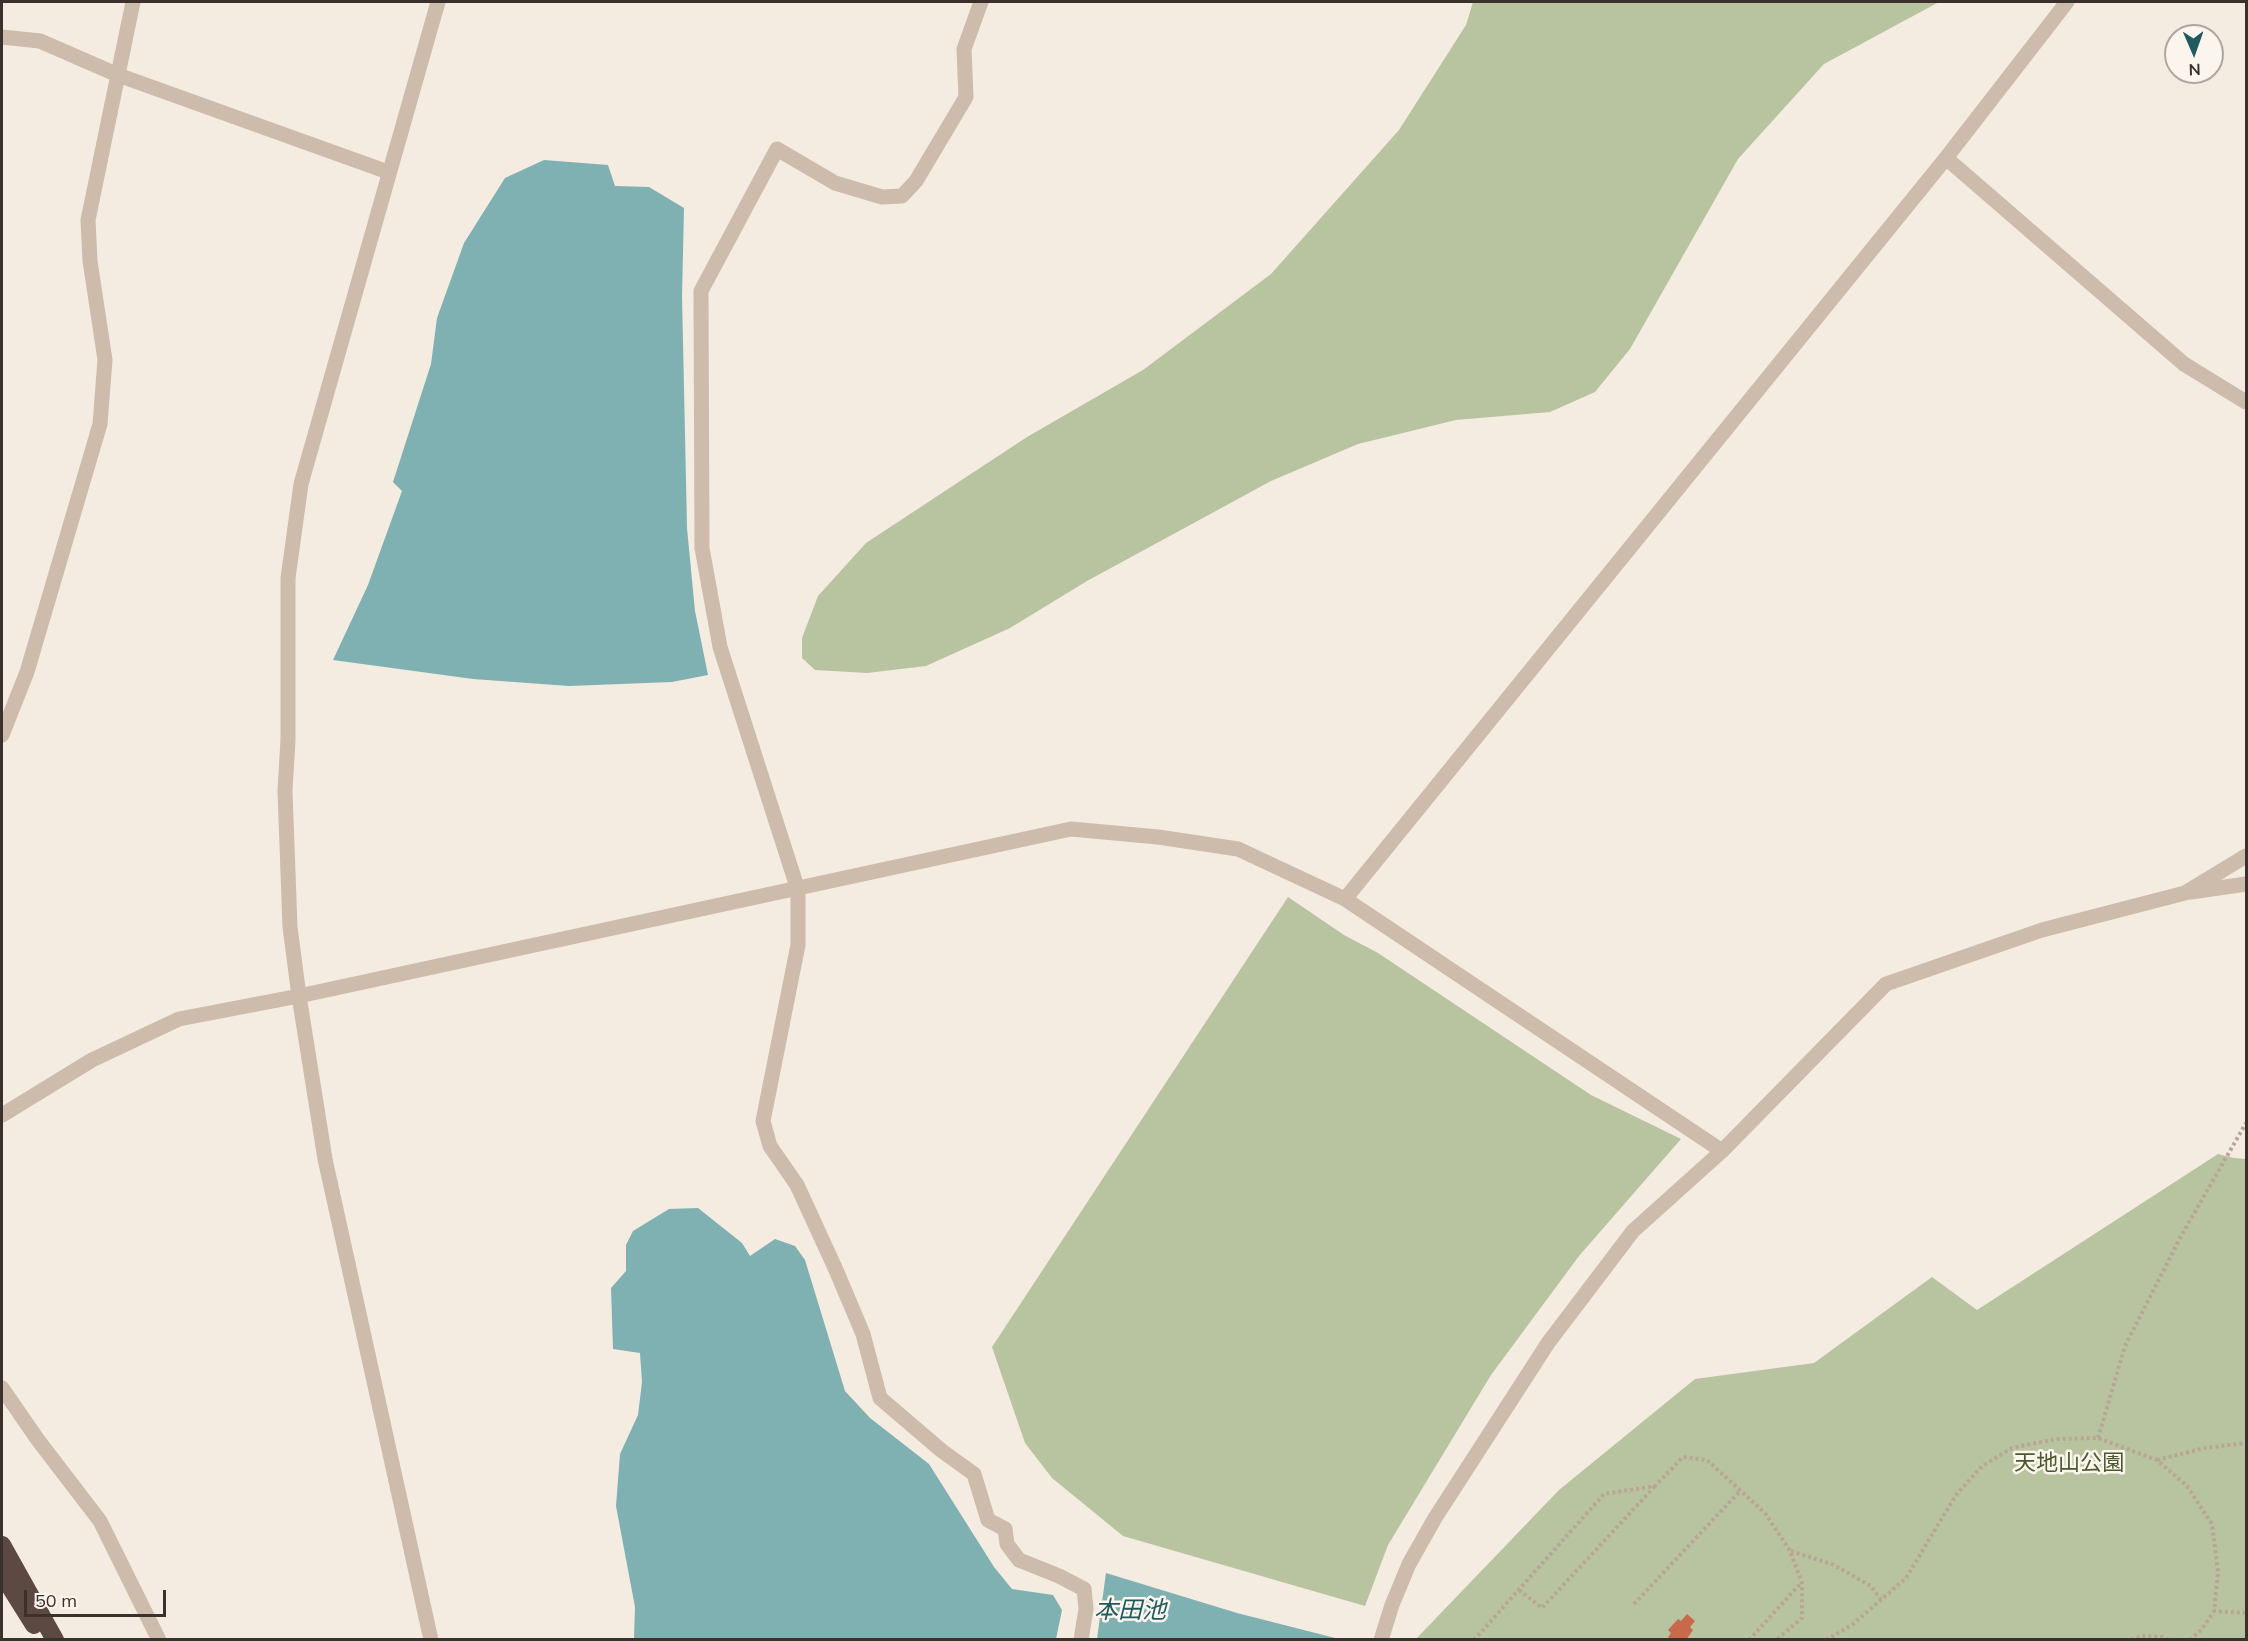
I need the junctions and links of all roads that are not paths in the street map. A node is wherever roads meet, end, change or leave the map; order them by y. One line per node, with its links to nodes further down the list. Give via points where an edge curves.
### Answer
1 (133, 2): 6 (street)
2 (438, 2): 8 (street)
3 (981, 2): 13 (street, via 964,49 966,96 916,181 903,195 882,196 835,183 777,149 701,291 702,548 720,647)
4 (2067, 2): 7 (street)
5 (2, 37): 6 (street, via 39,41)
6 (118, 75): 8 (street); 10 (street, via 88,220 105,360 100,424 27,672)
7 (1946, 158): 9 (street, via 2184,364); 15 (street)
8 (388, 172): 16 (street, via 301,484 290,559 286,833 290,927)
9 (2247, 402)
10 (2, 735)
11 (2247, 856): 14 (street)
12 (2247, 884): 14 (street)
13 (798, 890): 15 (street, via 1071,829 1238,849); 16 (street); 26 (street, via 798,945 763,1121 770,1146 797,1185 836,1270 863,1334 880,1398 974,1474 988,1520 1005,1529 1007,1544 1019,1560 1084,1589 1086,1609)
14 (2185, 893): 18 (street, via 2042,930 1886,984)
15 (1345, 899): 18 (street)
16 (299, 996): 17 (street, via 179,1019 92,1060); 25 (street, via 325,1159)
17 (2, 1115)
18 (1722, 1151): 27 (street, via 1633,1231 1548,1343 1409,1564)
19 (2, 1388): 24 (street, via 100,1521)
20 (2, 1545): 23 (highway)
21 (2, 1574): 22 (highway)
22 (42, 1640)
23 (55, 1640)
24 (159, 1640)
25 (431, 1640)
26 (1081, 1640)
27 (1381, 1640)

